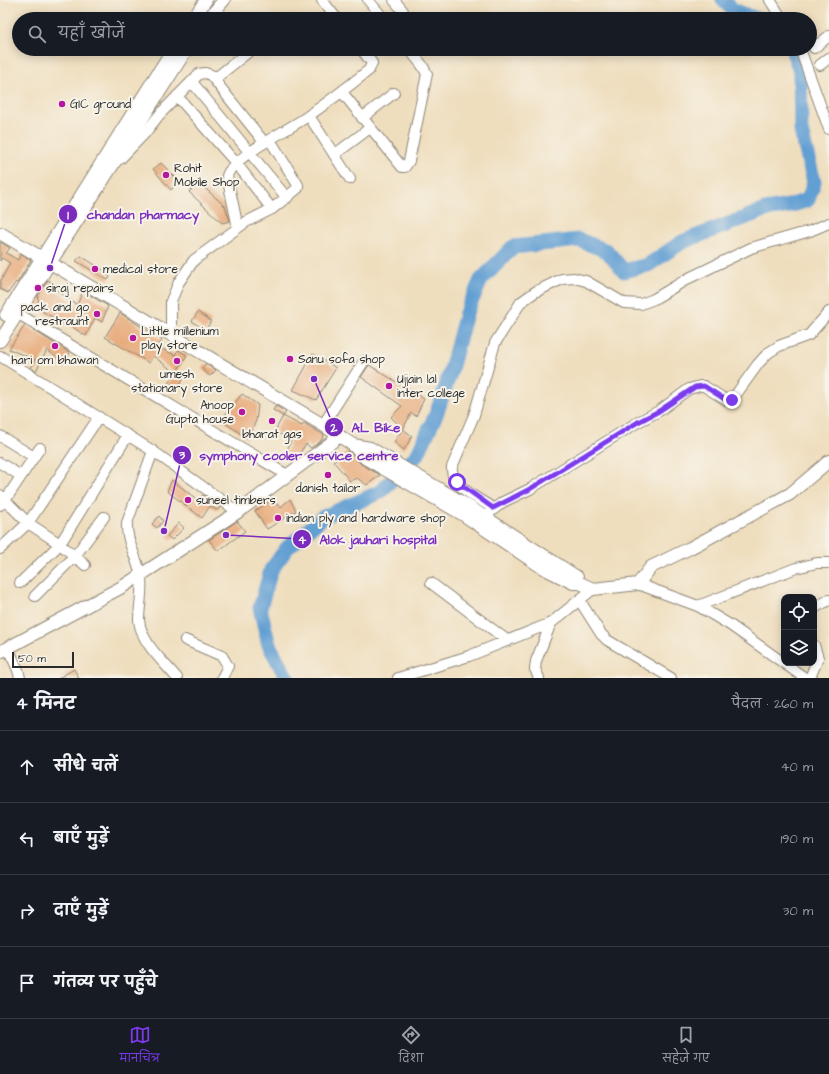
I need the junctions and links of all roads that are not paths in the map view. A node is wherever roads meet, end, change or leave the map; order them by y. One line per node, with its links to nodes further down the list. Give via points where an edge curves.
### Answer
1 (206, 0): 8 (street)
2 (224, 0): 9 (street)
3 (322, 0): 10 (street)
4 (368, 0): 11 (street)
5 (394, 0): 7 (street)
6 (770, 0): 12 (street)
7 (403, 11)
8 (198, 12)
9 (214, 12)
10 (331, 12)
11 (378, 12)
12 (778, 12)
13 (829, 36): 14 (street)
14 (817, 46)
15 (169, 56): 43 (street)
16 (183, 56): 36 (street)
17 (244, 56): 23 (street, via 222,74)
18 (367, 56): 25 (street, via 372,66)
19 (415, 56): 30 (street, via 427,74 408,165 402,167)
20 (803, 56): 31 (street)
21 (829, 58): 22 (street)
22 (820, 65)
23 (212, 77): 24 (street, via 202,73); 32 (street)
24 (192, 82): 27 (street); 33 (street)
25 (342, 92): 28 (street); 29 (street)
26 (394, 93): 29 (street)
27 (177, 96): 35 (street); 36 (street)
28 (309, 116): 32 (street); 34 (street)
29 (362, 118): 30 (street)
30 (370, 128): 34 (street)
31 (829, 129)
32 (267, 141): 33 (street); 38 (street, via 298,186)
33 (250, 153): 35 (street); 38 (street)
34 (334, 155): 37 (street)
35 (236, 163): 39 (street); 41 (street, via 227,176)
36 (110, 169): 43 (street)
37 (350, 180)
38 (287, 198): 39 (street)
39 (272, 209): 41 (street)
40 (829, 223): 66 (street, via 751,248 641,304 624,303 586,281 574,278 549,284 521,302 494,343 474,415 452,466 451,473 457,482)
41 (238, 228): 47 (street, via 194,260 179,282 171,301)
42 (0, 233): 43 (street)
43 (46, 260): 45 (street); 46 (street); 47 (street)
44 (829, 312): 66 (street, via 809,335 768,353 732,400 726,400 704,386 695,387)
45 (17, 313): 48 (street); 61 (street)
46 (0, 325)
47 (171, 333): 52 (street)
48 (0, 341)
49 (0, 356): 51 (street)
50 (364, 361): 52 (street)
51 (99, 418): 53 (street); 68 (street)
52 (323, 424): 55 (street)
53 (128, 435): 57 (street); 69 (street)
54 (0, 436): 58 (street)
55 (340, 436): 61 (street); 64 (street)
56 (40, 448): 58 (street)
57 (153, 451): 65 (street); 74 (street, via 127,523 127,535)
58 (34, 457): 62 (street)
59 (829, 462): 78 (street, via 790,494 651,567)
60 (0, 463): 62 (street)
61 (287, 475): 65 (street)
62 (21, 476): 63 (street)
63 (2, 500): 68 (street)
64 (465, 510): 66 (street); 77 (street, via 543,568 573,583)
65 (238, 512): 74 (street)
66 (489, 513): 77 (street, via 577,578)
67 (104, 517): 71 (street)
68 (28, 523): 69 (street); 70 (street)
69 (60, 544): 71 (street); 75 (street)
70 (0, 549)
71 (75, 556): 73 (street); 80 (street)
72 (829, 563): 83 (street, via 796,568)
73 (84, 565)
74 (141, 574): 88 (street, via 122,587); 93 (street, via 142,634)
75 (20, 582)
76 (431, 583): 87 (street)
77 (580, 583): 79 (street)
78 (638, 584): 79 (street); 83 (street)
79 (593, 590): 82 (street)
80 (35, 596)
81 (829, 600): 84 (street)
82 (580, 601): 85 (street); 96 (street, via 607,640)
83 (698, 606): 91 (street, via 730,625)
84 (817, 606)
85 (551, 623): 87 (street); 90 (street, via 536,661)
86 (185, 640): 94 (street, via 222,656 228,666)
87 (508, 641): 95 (street)
88 (4, 650): 92 (street, via 18,670)
89 (815, 666): 97 (street)
90 (537, 677)
91 (800, 677)
92 (20, 678)
93 (177, 678)
94 (222, 678)
95 (398, 678)
96 (671, 678)
97 (810, 678)

